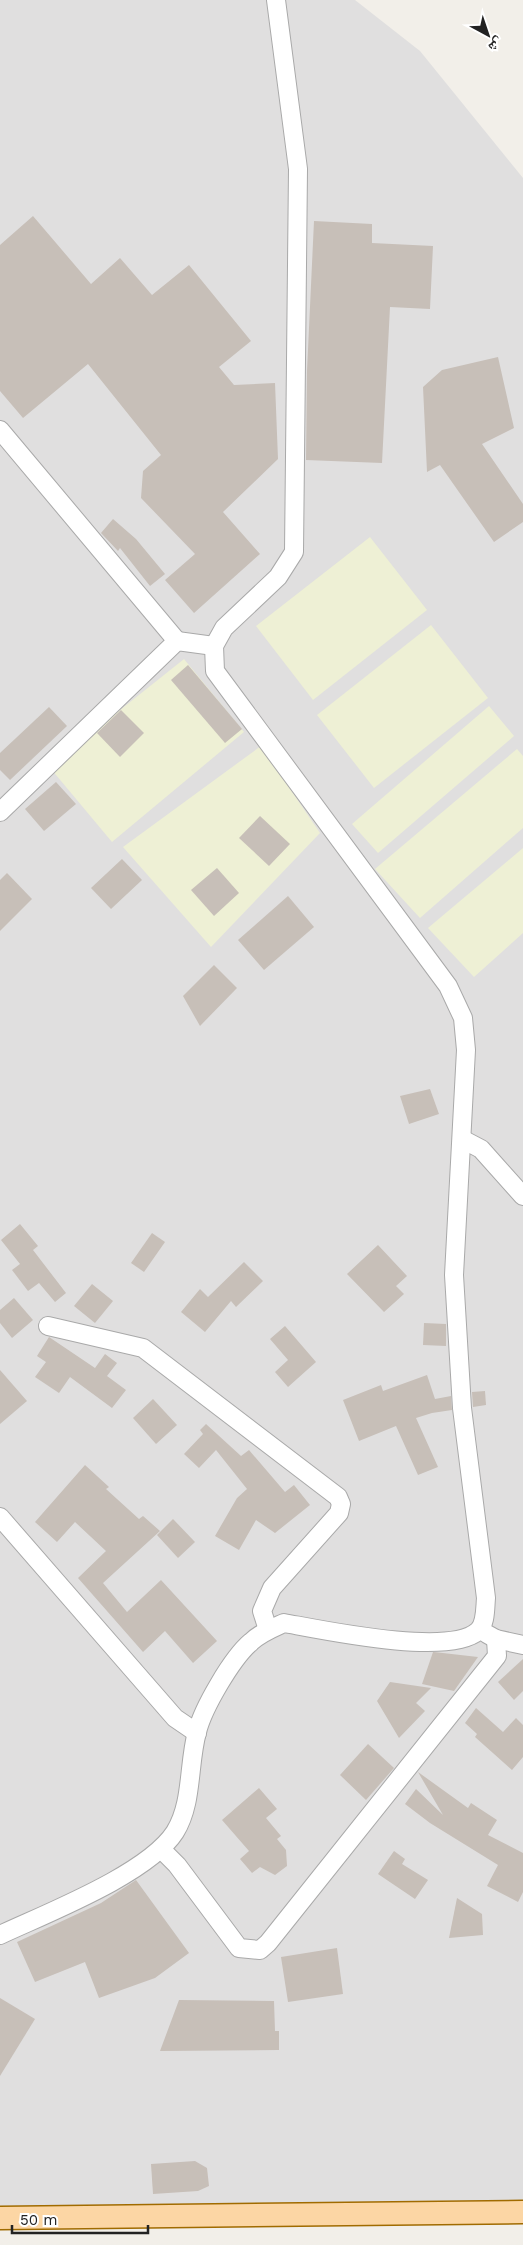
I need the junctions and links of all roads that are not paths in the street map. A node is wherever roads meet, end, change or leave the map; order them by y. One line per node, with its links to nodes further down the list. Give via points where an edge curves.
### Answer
1 (276, 0): 4 (street, via 298,169 294,552 278,577 224,628)
2 (0, 430): 3 (street)
3 (177, 640): 4 (street); 5 (street)
4 (214, 646): 6 (street, via 215,671 448,986 462,1018 466,1050)
5 (0, 812)
6 (462, 1139): 7 (street, via 481,1149); 11 (street, via 454,1275 462,1408 486,1598)
7 (523, 1196)
8 (48, 1326): 10 (street, via 143,1348 338,1497 341,1504 339,1513 272,1588 262,1612)
9 (0, 1517): 14 (street, via 175,1718)
10 (268, 1630): 11 (street, via 284,1624 390,1640 439,1642 468,1638); 14 (street, via 251,1642 231,1666 204,1711)
11 (480, 1630): 12 (street)
12 (496, 1639): 13 (street); 15 (street, via 497,1656 260,1950 239,1948)
13 (523, 1645)
14 (197, 1733): 15 (street, via 185,1812)
15 (162, 1849): 16 (street, via 122,1877)
16 (0, 1935)
17 (523, 2212): 18 (main road)
18 (0, 2218)

